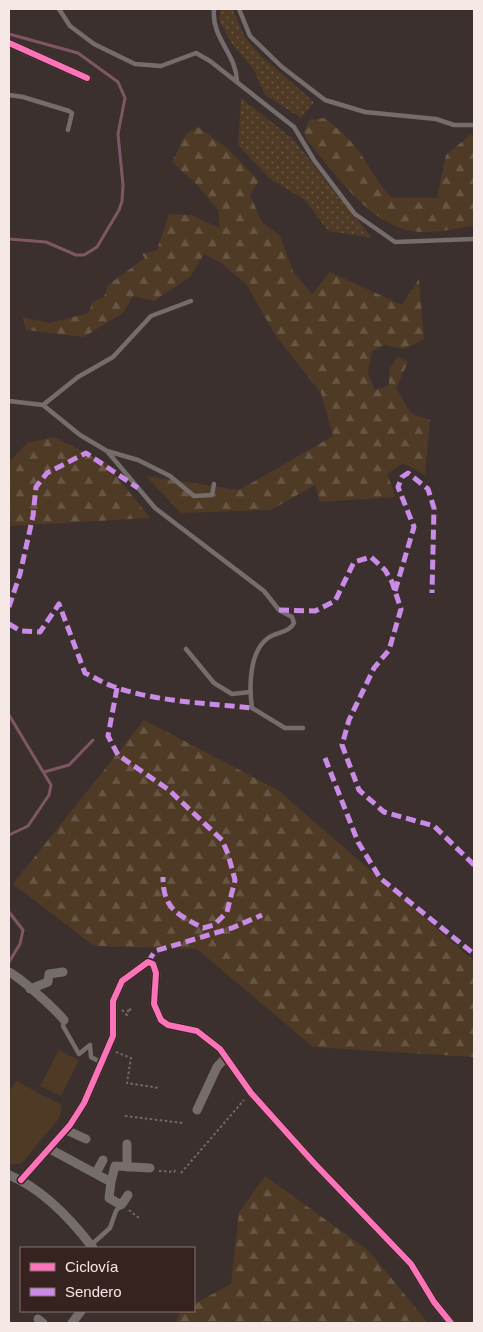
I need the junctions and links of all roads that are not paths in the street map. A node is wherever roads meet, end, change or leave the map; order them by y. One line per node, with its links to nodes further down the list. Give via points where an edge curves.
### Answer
1 (59, 9): 6 (lane, via 70,26 94,44 135,64 161,66 196,52)
2 (214, 9): 6 (lane, via 213,22 236,67)
3 (239, 9): 8 (lane, via 250,36 282,67 325,100 365,112)
4 (9, 43): 5 (street)
5 (87, 78)
6 (236, 81): 10 (lane, via 294,126 314,160 355,214 395,242)
7 (9, 95): 9 (lane, via 69,110 72,113)
8 (474, 125)
9 (68, 130)
10 (474, 238)
11 (191, 301): 13 (lane, via 151,316 112,357 78,377)
12 (9, 401): 13 (lane)
13 (43, 405): 14 (lane, via 80,435)
14 (107, 451): 15 (lane, via 138,460 170,476 194,496 212,495); 17 (lane, via 155,508 264,590 279,610 292,617 292,628 268,638 256,652)
15 (214, 484)
16 (186, 649): 17 (lane, via 214,683 232,694)
17 (250, 692): 18 (lane, via 252,708 285,728)
18 (303, 728)
19 (10, 972): 21 (street)
20 (63, 972): 21 (street, via 50,974 48,982)
21 (30, 989): 22 (street)
22 (64, 1020): 24 (lane, via 63,1026 79,1054 90,1045 91,1057)
23 (226, 1057): 24 (street, via 197,1031 168,1025 161,1020 154,1004 156,972 153,964 148,962 122,981 113,1001 113,1036); 25 (street, via 217,1067); 42 (street, via 252,1093 314,1163 411,1264)
24 (102, 1063): 26 (street, via 84,1103)
25 (197, 1110)
26 (66, 1130): 27 (street); 29 (street)
27 (86, 1139)
28 (127, 1144): 31 (street)
29 (50, 1149): 33 (street); 35 (street)
30 (104, 1160): 33 (street)
31 (127, 1167): 32 (street); 36 (street, via 115,1166)
32 (150, 1168)
33 (96, 1173): 36 (street)
34 (9, 1175): 35 (street)
35 (22, 1180): 39 (street, via 71,1220)
36 (111, 1182): 38 (street, via 109,1198)
37 (128, 1195): 38 (street)
38 (122, 1205): 39 (lane, via 116,1211 110,1228)
39 (92, 1247)
40 (80, 1312): 41 (street)
41 (72, 1323)
42 (450, 1323)

